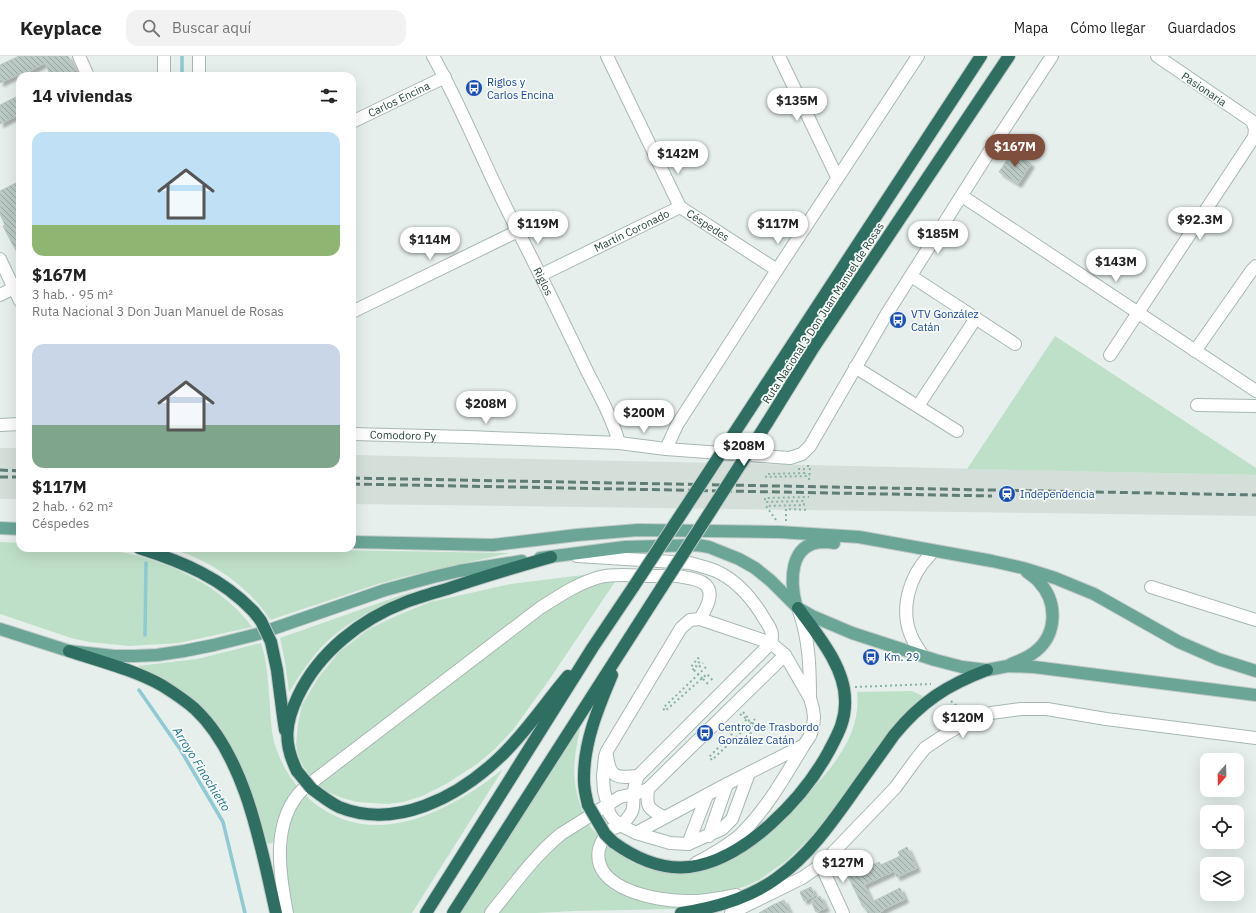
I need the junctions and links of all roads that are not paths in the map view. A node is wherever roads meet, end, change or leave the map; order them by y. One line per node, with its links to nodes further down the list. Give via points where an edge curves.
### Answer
1 (79, 56): 12 (street)
2 (164, 56): 13 (street)
3 (199, 56): 14 (street)
4 (433, 56): 15 (street, Riglos)
5 (607, 56): 19 (street, Céspedes)
6 (779, 56): 17 (street)
7 (918, 56): 17 (street)
8 (981, 56): 61 (highway, Ruta Nacional 3 Don Juan Manuel de Rosas, bridge)
9 (1009, 56): 59 (highway, Ruta Nacional 3 Don Juan Manuel de Rosas, bridge, via 812,350)
10 (1052, 56): 18 (street)
11 (1157, 56): 30 (street, Pasionaria, via 1252,121 1255,129 1254,137)
12 (86, 72)
13 (164, 72)
14 (200, 72)
15 (445, 77): 16 (street, Carlos Encina); 20 (street, Riglos)
16 (356, 120)
17 (837, 177): 23 (street)
18 (962, 196): 25 (street); 30 (street)
19 (680, 207): 23 (street, Céspedes); 24 (street, Martín Coronado)
20 (518, 231): 24 (street, Riglos); 29 (street)
21 (0, 259): 26 (street)
22 (1256, 266): 33 (street)
23 (777, 270): 45 (street, via 677,425)
24 (541, 275): 44 (street, Riglos, via 615,430)
25 (911, 276): 31 (street); 35 (street)
26 (16, 284)
27 (16, 287): 28 (street)
28 (0, 295)
29 (356, 310)
30 (1138, 312): 33 (street); 34 (street)
31 (976, 318): 32 (street); 38 (street)
32 (1015, 344)
33 (1195, 351): 36 (street)
34 (1110, 355)
35 (855, 367): 38 (street); 45 (street, Comodoro Py, via 810,446 802,454 790,458)
36 (1256, 391)
37 (1197, 405): 39 (street)
38 (918, 406): 42 (street)
39 (1256, 406)
40 (16, 424): 41 (street)
41 (0, 425)
42 (958, 431)
43 (356, 434): 44 (street, Comodoro Py)
44 (618, 443): 45 (street, Comodoro Py)
45 (666, 449)
46 (0, 528): 47 (main road)
47 (16, 529)
48 (356, 542): 52 (main road, via 494,545 638,530 786,532 859,537)
49 (152, 552): 70 (highway, bridge, via 212,578 242,600 261,621 270,642 277,670)
50 (930, 555): 52 (main road); 55 (main road, via 858,544 816,543 803,550 795,563 792,583); 64 (street, via 911,582 906,606 908,629)
51 (557, 556): 55 (main road, via 625,547 709,547 755,568); 60 (street, via 690,563 706,567 733,581 744,591 771,630); 62 (main road, via 433,577 385,590 258,634 184,651 135,656); 70 (highway, via 405,603 357,629 336,645 312,672 294,703)
52 (961, 556): 53 (main road)
53 (1023, 568): 65 (main road, via 1040,582 1048,594 1052,624 1050,634 1035,652); 67 (main road, via 1094,594 1179,642 1218,659)
54 (1151, 587): 57 (street)
55 (797, 606): 64 (main road, via 812,616 852,633); 69 (street, via 804,623 808,646); 87 (highway, via 832,656 844,688 845,714 840,729 813,778 772,824 728,853 708,863)
56 (700, 619): 60 (street); 73 (street, via 690,620 681,628); 90 (street, via 707,607 709,591 706,585 682,576 601,577 572,589 540,608 303,788 293,800 283,826 279,848 280,874)
57 (1256, 620)
58 (0, 629): 62 (main road)
59 (629, 638): 87 (highway, bridge, via 604,695 589,738 584,781 588,805 605,834 633,855 650,863); 92 (highway)
60 (771, 643): 63 (street); 75 (street)
61 (594, 647): 70 (highway, bridge, via 499,758 469,782 430,804 411,811 392,814 356,812 339,807 323,798 297,771 287,746); 91 (highway)
62 (68, 651): 89 (highway, via 161,685 195,709 207,722 239,778 253,818)
63 (786, 655): 69 (street); 77 (street)
64 (923, 656): 66 (main road, via 962,667)
65 (1008, 666): 66 (main road); 68 (main road, via 1062,670)
66 (987, 670): 88 (highway, via 941,691 902,724 835,819 810,849 777,879)
67 (1256, 671)
68 (1256, 694)
69 (810, 698): 72 (street, via 814,717 813,727)
70 (286, 735)
71 (1256, 738): 86 (street, via 1047,709 991,713 972,720 925,748 895,788)
72 (804, 745): 74 (street); 87 (street, via 761,812 739,835 717,852)
73 (607, 751): 75 (street, via 612,773 622,778); 80 (street, via 603,776)
74 (749, 773): 76 (street); 84 (street, via 732,819 722,829)
75 (638, 776): 78 (street)
76 (727, 784): 79 (street); 84 (street)
77 (648, 789): 78 (street); 81 (street, via 647,801 652,811)
78 (634, 793): 80 (street, via 620,797); 82 (street, via 634,806)
79 (707, 795): 81 (street); 85 (street)
80 (608, 805): 82 (street, via 613,819); 93 (street, via 553,841 525,870)
81 (664, 817): 83 (street)
82 (622, 826): 83 (street); 88 (street, via 612,829 604,837 598,856 607,876 623,888 655,898 687,901 722,898)
83 (636, 833): 85 (street, via 670,843)
84 (709, 836): 85 (street)
85 (688, 844)
86 (821, 865): 95 (street, via 802,878); 96 (street)
87 (688, 867)
88 (761, 888): 94 (highway, via 721,904)
89 (276, 913)
90 (287, 913)
91 (426, 913)
92 (453, 913)
93 (491, 913)
94 (681, 913)
95 (731, 913)
96 (843, 913)

